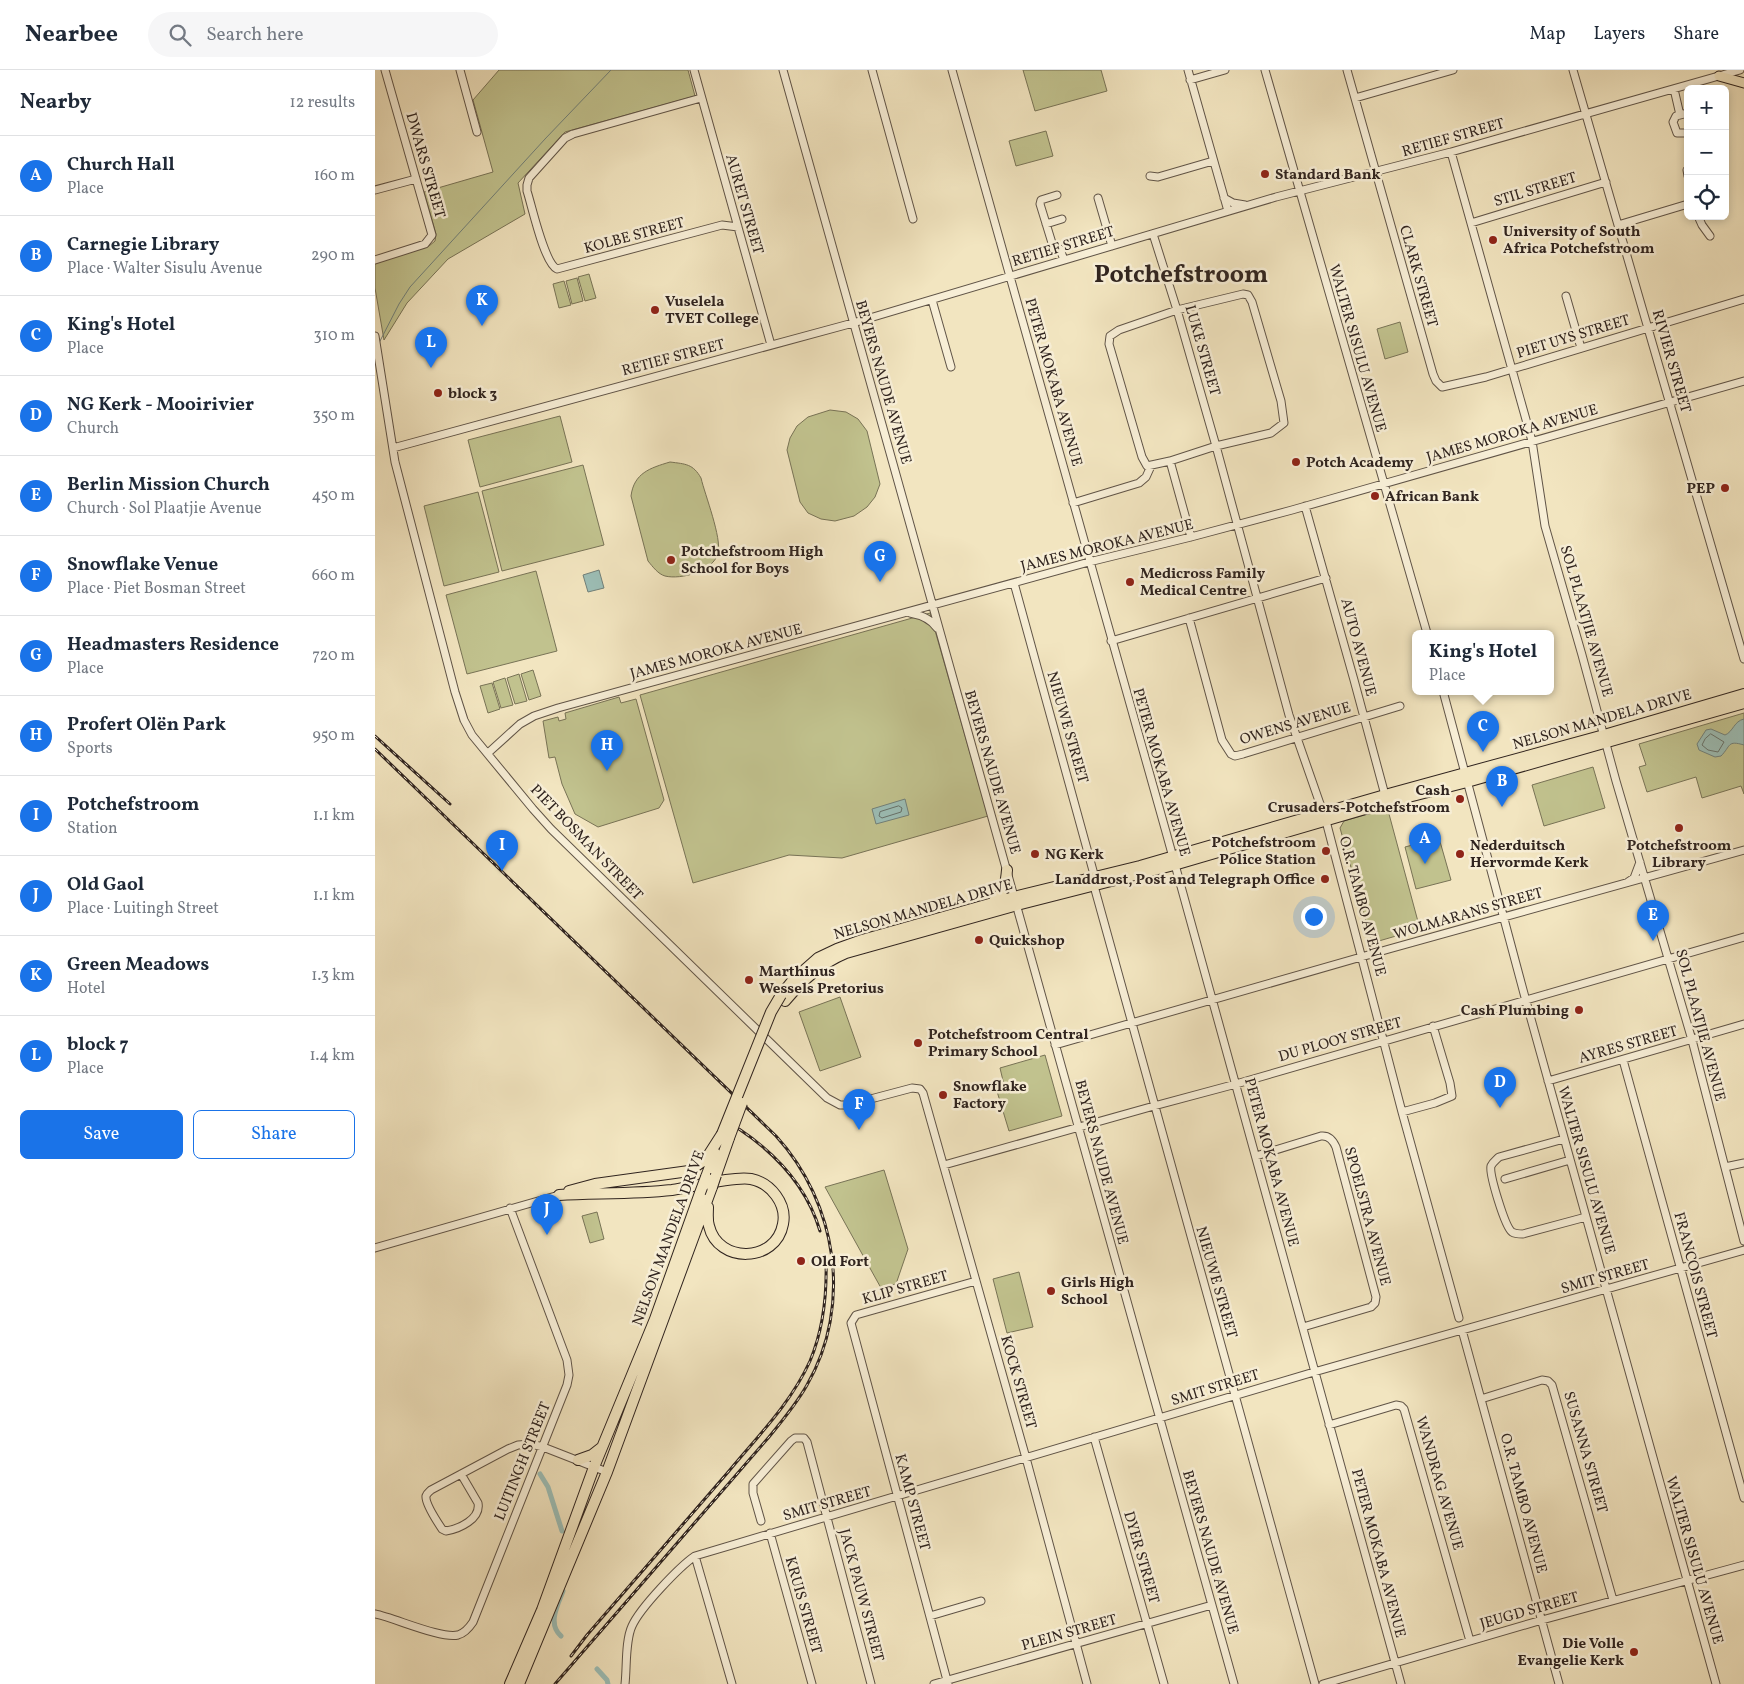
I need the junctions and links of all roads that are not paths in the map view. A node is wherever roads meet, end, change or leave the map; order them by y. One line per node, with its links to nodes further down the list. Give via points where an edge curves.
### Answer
1 (385, 70): 28 (street, DWARS STREET)
2 (460, 70): 22 (street)
3 (694, 70): 18 (street, AURET STREET)
4 (783, 70): 57 (street, BEYERS NAUDE AVENUE)
5 (872, 70): 39 (street)
6 (952, 70): 52 (street, PETER MOKABA AVENUE)
7 (1187, 70): 15 (street)
8 (1225, 70): 15 (street)
9 (1265, 70): 31 (street, WALTER SISULU AVENUE)
10 (1347, 70): 19 (street, CLARK STREET)
11 (1453, 70): 19 (street)
12 (1573, 70): 20 (street, RIVIER STREET)
13 (1740, 70): 14 (street, RETIEF STREET)
14 (1719, 76): 16 (main road); 17 (street, RETIEF STREET)
15 (1190, 80): 25 (street)
16 (1744, 83)
17 (1674, 89): 20 (street, RETIEF STREET); 21 (street)
18 (701, 98): 38 (street, AURET STREET); 44 (street, KOLBE STREET, via 568,136 527,181 527,190 544,250 554,268)
19 (1355, 98): 26 (street, CLARK STREET)
20 (1586, 114): 24 (street, RETIEF STREET); 29 (street, RIVIER STREET)
21 (1684, 114): 23 (street, via 1673,119 1673,126 1677,133)
22 (477, 132)
23 (1684, 133)
24 (1451, 152): 26 (street, RETIEF STREET); 42 (street, SOL PLAATJIE AVENUE)
25 (1213, 161): 27 (street, via 1158,177); 34 (street)
26 (1375, 173): 31 (street, RETIEF STREET); 67 (street, CLARK STREET, via 1433,374)
27 (1150, 176)
28 (416, 179): 30 (street); 50 (street, DWARS STREET, via 431,238 425,244)
29 (1606, 182): 42 (street, STIL STREET); 45 (street, RIVIER STREET)
30 (375, 190)
31 (1299, 192): 36 (street, RETIEF STREET); 74 (street, WALTER SISULU AVENUE)
32 (1057, 194): 43 (street, via 1040,201)
33 (1098, 198): 49 (street)
34 (1224, 198): 36 (street); 37 (street)
35 (1684, 205): 45 (street)
36 (1247, 206): 37 (street, RETIEF STREET)
37 (1228, 211): 47 (street, RETIEF STREET)
38 (734, 214): 44 (street, KOLBE STREET); 46 (street, AURET STREET)
39 (913, 219)
40 (1062, 219): 43 (street)
41 (1700, 220): 48 (street)
42 (1471, 223): 65 (street, SOL PLAATJIE AVENUE)
43 (1046, 224): 51 (street, via 1053,245 1061,249)
44 (722, 225): 46 (street, KOLBE STREET)
45 (1618, 225): 59 (street, RIVIER STREET)
46 (738, 227): 62 (street, AURET STREET)
47 (1153, 234): 49 (street, RETIEF STREET); 56 (street, LUKE STREET)
48 (1710, 236)
49 (1112, 246): 51 (street, RETIEF STREET)
50 (375, 260)
51 (1064, 260): 52 (street, RETIEF STREET)
52 (1009, 276): 55 (street, RETIEF STREET); 75 (street, PETER MOKABA AVENUE)
53 (1566, 296): 63 (street)
54 (1744, 299): 59 (street, PIET UYS STREET)
55 (932, 300): 57 (street, RETIEF STREET); 64 (street)
56 (1177, 310): 70 (street, LUKE STREET); 70 (street, via 1248,295 1281,401 1285,422 1279,428 1271,433); 73 (street, via 1109,336 1142,457 1146,465)
57 (853, 323): 58 (street, RETIEF STREET); 61 (street, BEYERS NAUDE AVENUE)
58 (838, 327): 61 (street); 62 (street, RETIEF STREET)
59 (1648, 328): 63 (street, PIET UYS STREET); 68 (street, RIVIER STREET)
60 (375, 337): 71 (street, PIET BOSMAN STREET)
61 (857, 338): 83 (street, BEYERS NAUDE AVENUE)
62 (771, 345): 71 (street, RETIEF STREET)
63 (1581, 348): 65 (street, PIET UYS STREET)
64 (951, 367)
65 (1513, 369): 67 (street, PIET UYS STREET, via 1449,387); 69 (street, SOL PLAATJIE AVENUE)
66 (1744, 381): 68 (street, JAMES MOROKA AVENUE)
67 (1439, 385)
68 (1670, 403): 69 (street, JAMES MOROKA AVENUE); 89 (street, RIVIER STREET)
69 (1532, 441): 74 (street, JAMES MOROKA AVENUE); 96 (street, SOL PLAATJIE AVENUE, via 1545,526)
70 (1216, 446): 72 (street); 77 (street, O.R. TAMBO AVENUE)
71 (393, 448): 97 (street, PIET BOSMAN STREET, via 460,708 469,731)
72 (1170, 461): 73 (street); 78 (street)
73 (1151, 466): 75 (street, via 1139,483)
74 (1383, 483): 76 (street, JAMES MOROKA AVENUE); 86 (street, WALTER SISULU AVENUE)
75 (1073, 503): 79 (street, PETER MOKABA AVENUE)
76 (1305, 506): 77 (street, JAMES MOROKA AVENUE); 80 (street, AUTO AVENUE)
77 (1237, 525): 78 (street, JAMES MOROKA AVENUE); 82 (street, O.R. TAMBO AVENUE)
78 (1191, 537): 79 (street, JAMES MOROKA AVENUE)
79 (1089, 562): 81 (street, JAMES MOROKA AVENUE); 88 (street, PETER MOKABA AVENUE)
80 (1326, 578): 82 (street); 94 (street, AUTO AVENUE)
81 (1013, 583): 83 (street, JAMES MOROKA AVENUE); 106 (street, NIEUWE STREET)
82 (1257, 598): 85 (street); 95 (street, O.R. TAMBO AVENUE)
83 (932, 606): 84 (street, JAMES MOROKA AVENUE); 87 (street, BEYERS NAUDE AVENUE)
84 (906, 613): 87 (street, via 928,619); 97 (street, JAMES MOROKA AVENUE, via 543,713 520,724)
85 (1189, 618): 88 (street); 95 (street, OWENS AVENUE, via 1228,752 1239,755)
86 (1426, 630)
87 (940, 632): 104 (street, BEYERS NAUDE AVENUE)
88 (1111, 641): 102 (street, PETER MOKABA AVENUE)
89 (1744, 659)
90 (1744, 694): 96 (highway, NELSON MANDELA DRIVE)
91 (1444, 695): 98 (street, WALTER SISULU AVENUE)
92 (1744, 703): 96 (highway, NELSON MANDELA DRIVE)
93 (1400, 706): 94 (street, OWENS AVENUE)
94 (1363, 716): 95 (street, OWENS AVENUE); 99 (street, AUTO AVENUE)
95 (1296, 737): 100 (street, O.R. TAMBO AVENUE)
96 (1605, 739): 98 (highway, NELSON MANDELA DRIVE); 103 (street, SOL PLAATJIE AVENUE)
97 (488, 753): 126 (street, PIET BOSMAN STREET, via 551,829 827,1098 840,1105 848,1105)
98 (1466, 778): 99 (highway, NELSON MANDELA DRIVE); 100 (highway, NELSON MANDELA DRIVE); 110 (street, WALTER SISULU AVENUE)
99 (1385, 795): 100 (highway, NELSON MANDELA DRIVE)
100 (1325, 817): 102 (highway, NELSON MANDELA DRIVE); 112 (street, O.R. TAMBO AVENUE)
101 (1744, 850): 105 (street, WOLMARANS STREET)
102 (1173, 861): 106 (highway, NELSON MANDELA DRIVE); 115 (street, PETER MOKABA AVENUE)
103 (1640, 861): 105 (street, SOL PLAATJIE AVENUE); 107 (street, via 1634,878)
104 (1007, 870): 108 (street, BEYERS NAUDE AVENUE); 109 (highway, via 1003,890)
105 (1645, 878): 107 (street, WOLMARANS STREET); 113 (street, SOL PLAATJIE AVENUE)
106 (1095, 882): 108 (highway, NELSON MANDELA DRIVE); 117 (street, NIEUWE STREET)
107 (1627, 883): 110 (street, WOLMARANS STREET)
108 (1016, 901): 109 (highway, NELSON MANDELA DRIVE); 114 (highway, NELSON MANDELA DRIVE, via 846,952 811,973); 122 (street, BEYERS NAUDE AVENUE)
109 (991, 903): 114 (highway, NELSON MANDELA DRIVE, via 837,949 803,970)
110 (1503, 918): 112 (street, WOLMARANS STREET); 116 (street, WALTER SISULU AVENUE)
111 (1744, 936): 113 (street, DU PLOOY STREET)
112 (1362, 957): 115 (street, WOLMARANS STREET); 120 (street, O.R. TAMBO AVENUE)
113 (1669, 958): 116 (street, DU PLOOY STREET); 121 (street, SOL PLAATJIE AVENUE)
114 (783, 998): 130 (highway, NELSON MANDELA DRIVE, bridge)
115 (1212, 1000): 117 (street, WOLMARANS STREET); 125 (street, PETER MOKABA AVENUE)
116 (1526, 1001): 119 (street, DU PLOOY STREET); 124 (street, WALTER SISULU AVENUE)
117 (1131, 1023): 122 (street, WOLMARANS STREET); 127 (street, NIEUWE STREET)
118 (1744, 1024): 121 (street, AYRES STREET)
119 (1433, 1026): 120 (street, DU PLOOY STREET); 128 (street, via 1451,1083 1451,1096)
120 (1384, 1040): 125 (street, DU PLOOY STREET); 128 (street, O.R. TAMBO AVENUE)
121 (1692, 1040): 123 (street, AYRES STREET); 136 (street, SOL PLAATJIE AVENUE)
122 (1055, 1046): 129 (street, BEYERS NAUDE AVENUE)
123 (1623, 1060): 124 (street, AYRES STREET); 145 (street, FRANCOIS STREET)
124 (1548, 1080): 131 (street, WALTER SISULU AVENUE)
125 (1236, 1084): 127 (street, DU PLOOY STREET); 132 (street, PETER MOKABA AVENUE)
126 (920, 1089): 135 (street, KOCK STREET)
127 (1153, 1106): 129 (street, DU PLOOY STREET); 153 (street, NIEUWE STREET)
128 (1402, 1112): 148 (street, O.R. TAMBO AVENUE)
129 (1078, 1127): 135 (street, DU PLOOY STREET); 155 (street, BEYERS NAUDE AVENUE)
130 (726, 1136): 138 (highway, NELSON MANDELA DRIVE, bridge); 139 (highway, via 706,1159 689,1171 595,1184)
131 (1564, 1139): 133 (street, WALTER SISULU AVENUE); 141 (street, via 1499,1157 1491,1165 1492,1177 1511,1232 1523,1234)
132 (1256, 1156): 150 (street, PETER MOKABA AVENUE); 150 (street, SPOELSTRA AVENUE, via 1321,1136 1330,1138 1336,1147 1377,1297 1371,1307)
133 (1570, 1160): 137 (street); 141 (street, WALTER SISULU AVENUE)
134 (1744, 1163): 136 (street)
135 (944, 1166): 146 (street, KOCK STREET)
136 (1725, 1167): 142 (street, SOL PLAATJIE AVENUE)
137 (1505, 1179)
138 (707, 1190): 139 (highway, via 708,1226 725,1248 738,1254 756,1254 777,1239 783,1224 782,1207 770,1188 751,1179 671,1190); 158 (highway, NELSON MANDELA DRIVE); 163 (highway, NELSON MANDELA DRIVE)
139 (559, 1195): 140 (street)
140 (511, 1208): 143 (street); 159 (street, LUITINGH STREET, via 569,1368 567,1385)
141 (1586, 1217): 147 (street, WALTER SISULU AVENUE)
142 (1744, 1241)
143 (375, 1248)
144 (1744, 1250): 145 (street, SMIT STREET)
145 (1680, 1269): 147 (street, SMIT STREET); 166 (street, FRANCOIS STREET)
146 (976, 1281): 149 (street, KLIP STREET, via 856,1315 852,1318); 160 (street, KOCK STREET)
147 (1606, 1290): 151 (street, SMIT STREET); 172 (street, WALTER SISULU AVENUE)
148 (1459, 1318)
149 (851, 1327): 165 (street, KAMP STREET)
150 (1303, 1327): 152 (street, PETER MOKABA AVENUE)
151 (1462, 1330): 152 (street, SMIT STREET); 154 (street, O.R. TAMBO AVENUE)
152 (1314, 1372): 153 (street, SMIT STREET); 156 (street, PETER MOKABA AVENUE)
153 (1234, 1395): 155 (street, SMIT STREET); 194 (street, NIEUWE STREET)
154 (1481, 1398): 173 (street, SUSANNA STREET, via 1542,1380 1552,1385); 178 (street, O.R. TAMBO AVENUE)
155 (1159, 1418): 157 (street, SMIT STREET); 175 (street, BEYERS NAUDE AVENUE)
156 (1329, 1425): 180 (street, WANDRAG AVENUE, via 1396,1405 1404,1409); 182 (street, PETER MOKABA AVENUE)
157 (1094, 1437): 160 (street, SMIT STREET); 179 (street, DYER STREET)
158 (602, 1446): 161 (highway); 162 (highway, NELSON MANDELA DRIVE)
159 (543, 1447): 161 (street); 164 (street, via 518,1445); 176 (street, LUITINGH STREET, via 468,1629 457,1635 443,1634)
160 (1026, 1458): 165 (street, SMIT STREET); 181 (street, KOCK STREET)
161 (578, 1460): 162 (street)
162 (594, 1467): 163 (street); 184 (highway, NELSON MANDELA DRIVE, via 549,1593)
163 (607, 1472): 185 (highway, NELSON MANDELA DRIVE)
164 (461, 1474): 164 (street, via 431,1490 426,1498 446,1531 457,1528 478,1514 478,1503)
165 (897, 1496): 167 (street, SMIT STREET); 177 (street, KAMP STREET)
166 (1744, 1498)
167 (827, 1517): 168 (street, JACK PAUW STREET, via 807,1442 804,1438 795,1438 753,1484); 169 (street, SMIT STREET); 189 (street, JACK PAUW STREET)
168 (761, 1521)
169 (770, 1534): 170 (street, SMIT STREET); 188 (street, KRUIS STREET)
170 (695, 1556): 186 (street, via 678,1570 632,1626); 187 (street)
171 (1744, 1565): 172 (street, JEUGD STREET)
172 (1687, 1581): 173 (street, JEUGD STREET); 198 (street, WALTER SISULU AVENUE)
173 (1613, 1600): 178 (street, JEUGD STREET)
174 (981, 1601): 177 (street)
175 (1212, 1605): 179 (street, PLEIN STREET); 193 (street, BEYERS NAUDE AVENUE)
176 (375, 1614)
177 (930, 1616): 183 (street, KAMP STREET)
178 (1542, 1620): 180 (street, JEUGD STREET); 197 (street, O.R. TAMBO AVENUE)
179 (1147, 1623): 181 (street, PLEIN STREET); 192 (street, DYER STREET)
180 (1470, 1641): 182 (street, JEUGD STREET)
181 (1075, 1645): 183 (street, PLEIN STREET); 191 (street, KOCK STREET)
182 (1395, 1663): 195 (street, JEUGD STREET); 196 (street, PETER MOKABA AVENUE)
183 (948, 1682): 190 (street, PLEIN STREET)
184 (510, 1684)
185 (519, 1684)
186 (627, 1684)
187 (732, 1684)
188 (812, 1684)
189 (871, 1684)
190 (934, 1684)
191 (1087, 1684)
192 (1164, 1684)
193 (1234, 1684)
194 (1315, 1684)
195 (1323, 1684)
196 (1401, 1684)
197 (1559, 1684)
198 (1715, 1684)

